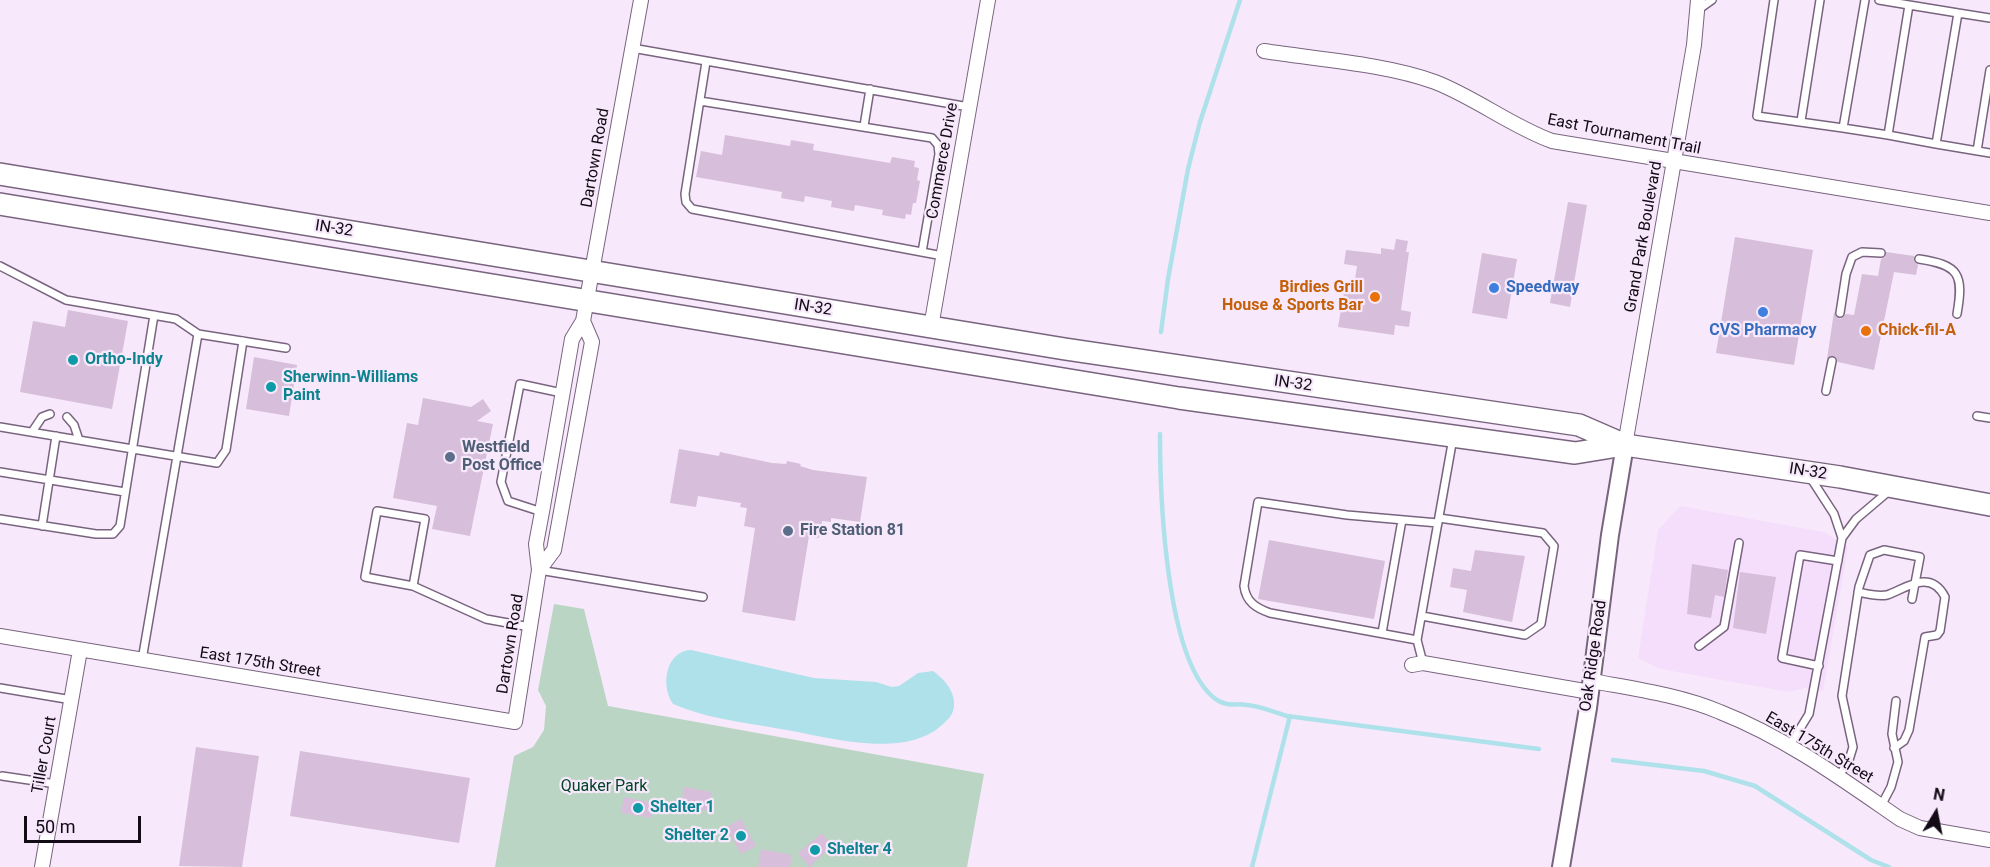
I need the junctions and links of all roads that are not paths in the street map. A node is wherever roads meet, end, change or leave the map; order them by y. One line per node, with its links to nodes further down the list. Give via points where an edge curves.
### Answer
1 (641, 0): 12 (street, Dartown Road)
2 (988, 0): 18 (street, Commerce Drive)
3 (1712, 0): 8 (lane)
4 (1774, 0): 19 (lane, via 1756,116)
5 (1820, 0): 19 (lane)
6 (1865, 0): 21 (lane)
7 (1879, 0): 9 (lane)
8 (1698, 5): 26 (street, Grand Park Boulevard)
9 (1910, 5): 10 (lane); 22 (lane)
10 (1958, 12): 11 (lane); 23 (lane)
11 (1990, 18)
12 (632, 48): 14 (lane); 35 (street, Dartown Road)
13 (1264, 51): 26 (street, East Tournament Trail, via 1413,76 1452,89 1525,131 1552,141)
14 (706, 62): 16 (lane); 17 (lane)
15 (1990, 70): 24 (lane)
16 (870, 89): 18 (lane); 20 (lane)
17 (700, 100): 20 (lane); 30 (lane, via 685,194 692,209)
18 (969, 106): 32 (street, Commerce Drive)
19 (1801, 121): 21 (lane)
20 (864, 126): 30 (lane, via 925,136 938,145)
21 (1843, 128): 22 (lane)
22 (1887, 135): 23 (lane)
23 (1936, 144): 24 (lane)
24 (1977, 151): 25 (lane)
25 (1990, 153)
26 (1675, 162): 29 (street, East Tournament Trail); 57 (street, Grand Park Boulevard)
27 (0, 174): 35 (main road, IN-32)
28 (0, 204): 36 (main road, IN-32)
29 (1990, 213)
30 (922, 252): 32 (lane)
31 (1881, 253): 37 (lane, via 1862,252 1852,257)
32 (944, 256): 41 (street, Commerce Drive)
33 (1919, 259): 38 (lane, via 1950,266 1958,276)
34 (0, 266): 39 (lane, via 66,300)
35 (592, 272): 36 (street, Dartown Road); 41 (main road, IN-32)
36 (587, 300): 40 (street, Dartown Road); 55 (main road, IN-32, via 1179,398)
37 (1840, 313)
38 (1958, 314)
39 (154, 315): 42 (lane, via 176,319); 58 (lane)
40 (584, 321): 47 (street, Dartown Road, via 572,339); 74 (street, Dartown Road, via 592,342 583,396 554,550)
41 (931, 327): 57 (main road, IN-32, via 1579,426)
42 (198, 334): 43 (lane); 59 (lane)
43 (243, 341): 44 (lane); 59 (lane, via 226,450 217,463)
44 (286, 348)
45 (1832, 361): 46 (lane)
46 (1826, 391)
47 (562, 393): 66 (street, Dartown Road); 66 (lane, via 520,384 502,488 508,501)
48 (50, 414): 53 (lane, via 42,417)
49 (1977, 416): 51 (lane)
50 (67, 417): 56 (lane, via 75,425)
51 (1990, 418)
52 (0, 427): 53 (lane)
53 (32, 432): 54 (lane)
54 (56, 436): 56 (lane); 62 (lane)
55 (1453, 436): 57 (main road, IN-32, via 1575,453); 69 (lane)
56 (79, 440): 58 (lane)
57 (1625, 444): 60 (main road, IN-32); 90 (street, Oak Ridge Road)
58 (132, 449): 59 (lane); 64 (lane)
59 (177, 458): 87 (lane)
60 (1805, 471): 63 (main road, IN-32); 71 (lane, via 1834,514)
61 (0, 472): 62 (lane)
62 (49, 480): 64 (lane); 70 (lane)
63 (1895, 486): 65 (main road, IN-32); 71 (lane, via 1856,519)
64 (125, 492): 70 (lane, via 120,526 113,534)
65 (1990, 505)
66 (542, 512): 74 (street, Dartown Road, via 536,544)
67 (0, 519): 70 (lane)
68 (1401, 520): 69 (lane); 82 (lane); 82 (lane, via 1258,502 1244,586 1252,604 1270,613)
69 (1438, 520): 80 (lane); 80 (lane, via 1542,533 1554,546 1541,624 1525,634)
70 (42, 526)
71 (1842, 538): 73 (lane)
72 (1739, 543): 85 (lane, via 1724,627)
73 (1838, 561): 89 (lane); 89 (lane, via 1800,555 1782,658)
74 (539, 570): 78 (lane); 81 (street, Dartown Road)
75 (1915, 582): 77 (lane, via 1886,595); 77 (lane, via 1920,557 1879,550 1870,555); 79 (lane); 96 (lane, via 1936,587 1942,591 1945,602 1940,631 1925,637 1909,730 1904,741)
76 (413, 586): 76 (lane, via 425,519 378,511 364,577); 81 (lane, via 486,620)
77 (1858, 592): 98 (lane, via 1841,703 1853,747)
78 (703, 597)
79 (1912, 599)
80 (1422, 616): 84 (lane)
81 (530, 627): 94 (street, Dartown Road)
82 (1382, 633): 84 (lane)
83 (0, 636): 86 (street, East 175th Street)
84 (1417, 640): 88 (lane)
85 (1699, 646)
86 (80, 650): 87 (street, East 175th Street); 92 (street, Tiller Court)
87 (142, 660): 94 (street, East 175th Street)
88 (1418, 664): 90 (street, East 175th Street)
89 (1819, 666): 95 (lane, via 1809,714)
90 (1591, 686): 95 (street, East 175th Street, via 1666,695 1719,711); 103 (street, Oak Ridge Road)
91 (0, 688): 92 (lane)
92 (72, 700): 99 (street, Tiller Court)
93 (1896, 701): 96 (lane)
94 (515, 722)
95 (1790, 745): 98 (street, East 175th Street)
96 (1894, 748): 100 (lane, via 1897,768)
97 (2, 776): 99 (lane)
98 (1839, 776): 100 (street, East 175th Street)
99 (56, 784): 102 (street, Tiller Court)
100 (1881, 806): 101 (street, East 175th Street, via 1920,828)
101 (1990, 840)
102 (42, 867)
103 (1561, 867)

